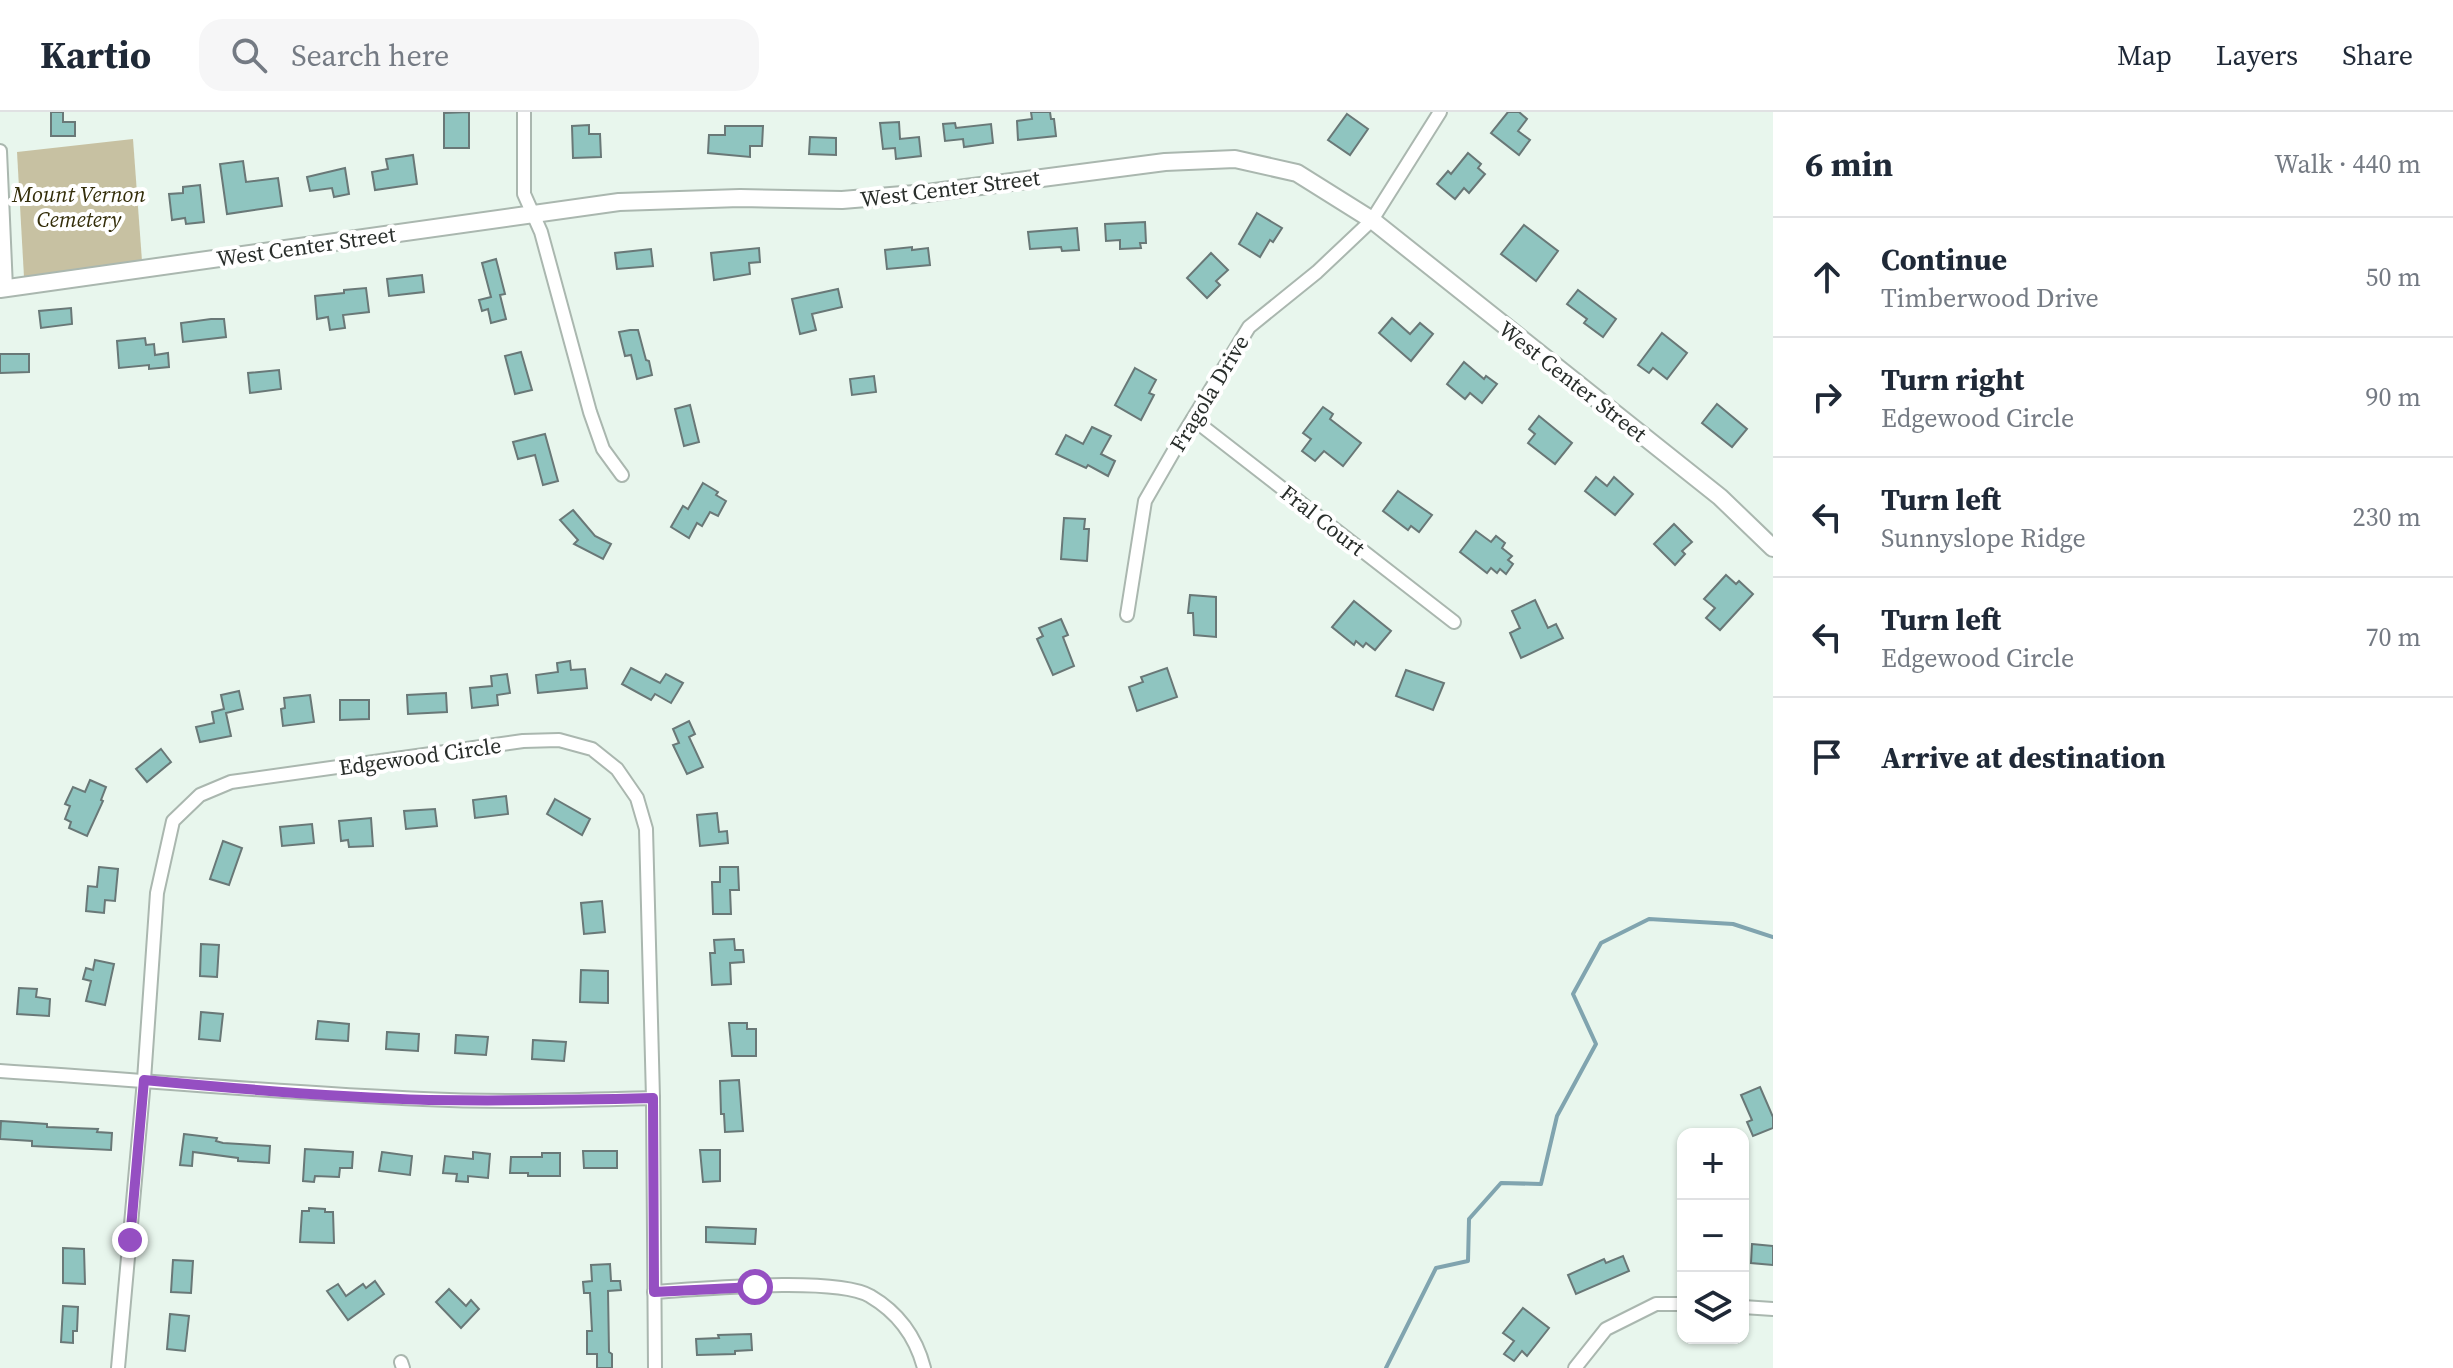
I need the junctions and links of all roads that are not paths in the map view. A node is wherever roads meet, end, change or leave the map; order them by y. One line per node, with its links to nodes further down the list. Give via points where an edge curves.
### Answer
1 (524, 112): 4 (street, via 524,194)
2 (1440, 112): 5 (street, Fragola Drive)
3 (0, 151): 6 (street)
4 (534, 214): 5 (street, West Center Street, via 679,199 842,200 1165,162 1235,159 1297,173); 6 (street, West Center Street); 8 (street, via 590,412 603,449)
5 (1372, 220): 7 (street, Fragola Drive, via 1249,327); 9 (street, West Center Street, via 1720,497)
6 (3, 288)
7 (1193, 419): 10 (street, Fragola Drive, via 1145,501); 11 (street, Fral Court)
8 (622, 475)
9 (1773, 548)
10 (1127, 615)
11 (1454, 622)
12 (0, 1071): 13 (street)
13 (144, 1080): 14 (street, via 427,1100); 14 (street, Edgewood Circle, via 157,893 173,821 200,795 231,782 559,740 592,749 617,769 637,798 646,829); 19 (street, Edgewood Circle)
14 (653, 1098): 15 (street, Edgewood Circle)
15 (654, 1292): 20 (street, Edgewood Circle); 21 (street, via 848,1289 869,1295 900,1320 918,1345)
16 (1677, 1304): 22 (street, via 1656,1304 1606,1329)
17 (1749, 1307): 18 (street)
18 (1773, 1309)
19 (118, 1368)
20 (655, 1368)
21 (924, 1368)
22 (1575, 1368)

